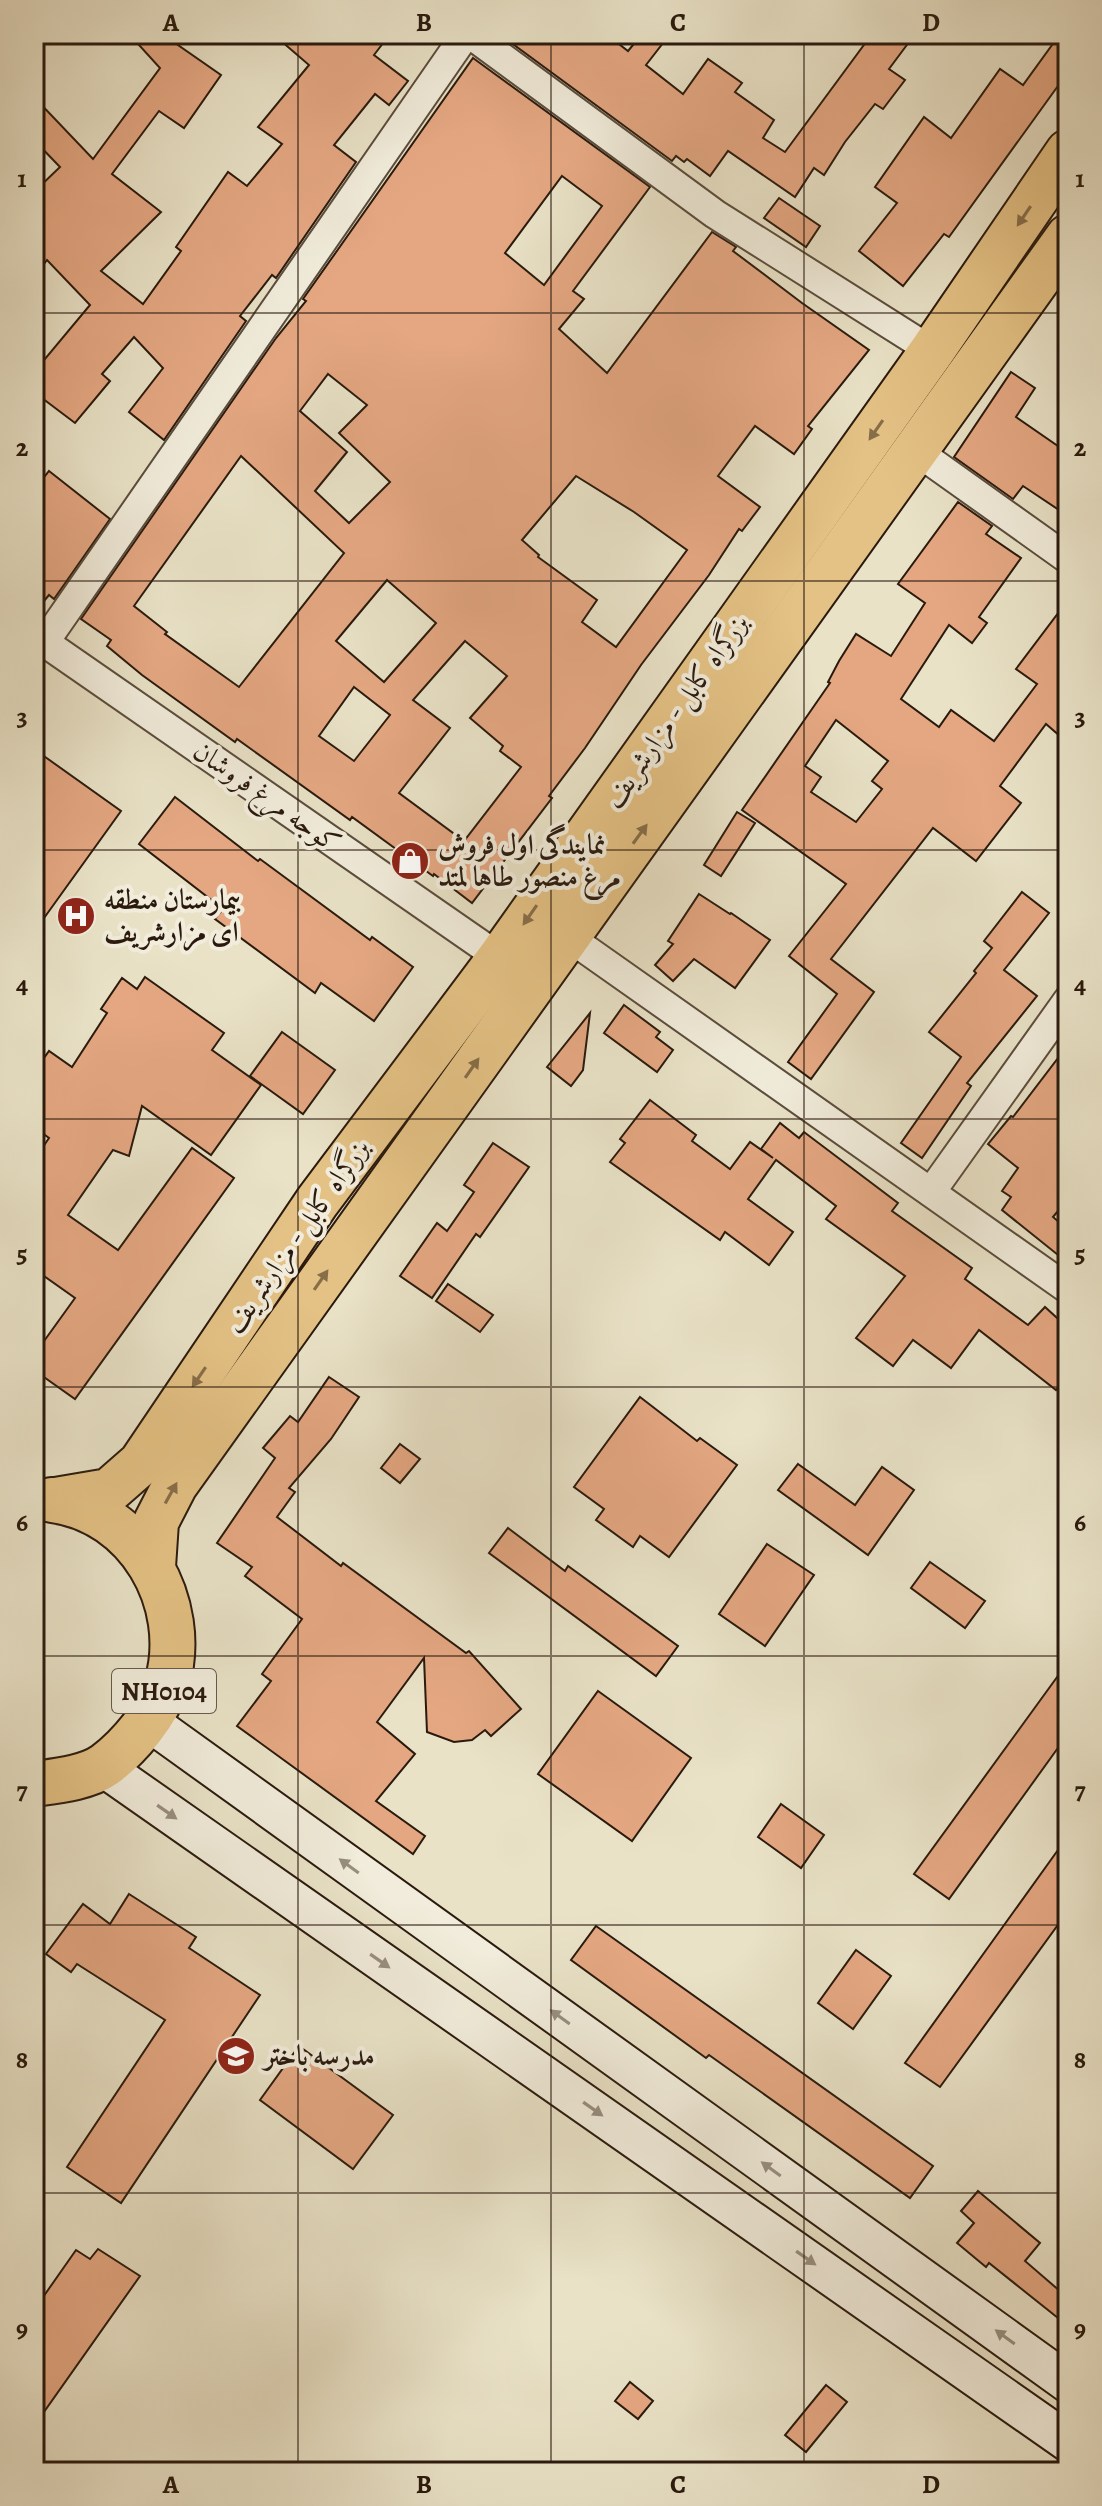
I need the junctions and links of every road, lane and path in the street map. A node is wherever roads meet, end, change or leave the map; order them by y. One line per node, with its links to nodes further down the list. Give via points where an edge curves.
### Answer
1 (468, 34): 4 (street, via 715,214); 7 (street)
2 (1068, 152): 4 (highway, بزرگراه کابل - مزارشریف / NH0104, one-way to 4)
3 (1068, 237): 5 (highway, بزرگراه کابل - مزارشریف / NH0104)
4 (932, 351): 9 (highway, بزرگراه کابل - مزارشریف / NH0104, one-way to 9)
5 (915, 450): 6 (street); 8 (highway, بزرگراه کابل - مزارشریف / NH0104, one-way to 5)
6 (1068, 559)
7 (39, 639): 9 (street, كوجه مرغ فروشان)
8 (567, 936): 11 (street); 14 (highway, بزرگراه کابل - مزارشریف / NH0104, one-way to 8, via 156,1522 175,1485)
9 (500, 958): 13 (highway, بزرگراه کابل - مزارشریف / NH0104, one-way to 13, via 317,1202 141,1463 109,1491)
10 (1068, 1000): 11 (street)
11 (931, 1192): 12 (street)
12 (1068, 1289)
13 (45, 1500): 14 (highway, NH0104, via 94,1513 128,1535)
14 (153, 1567): 15 (highway, NH0104, via 169,1604 174,1645 167,1685)
15 (148, 1721): 16 (highway, NH0104); 18 (main road, one-way to 15)
16 (103, 1767): 17 (highway, NH0104); 19 (main road, one-way to 19)
17 (34, 1784)
18 (1068, 2383)
19 (1068, 2442)

